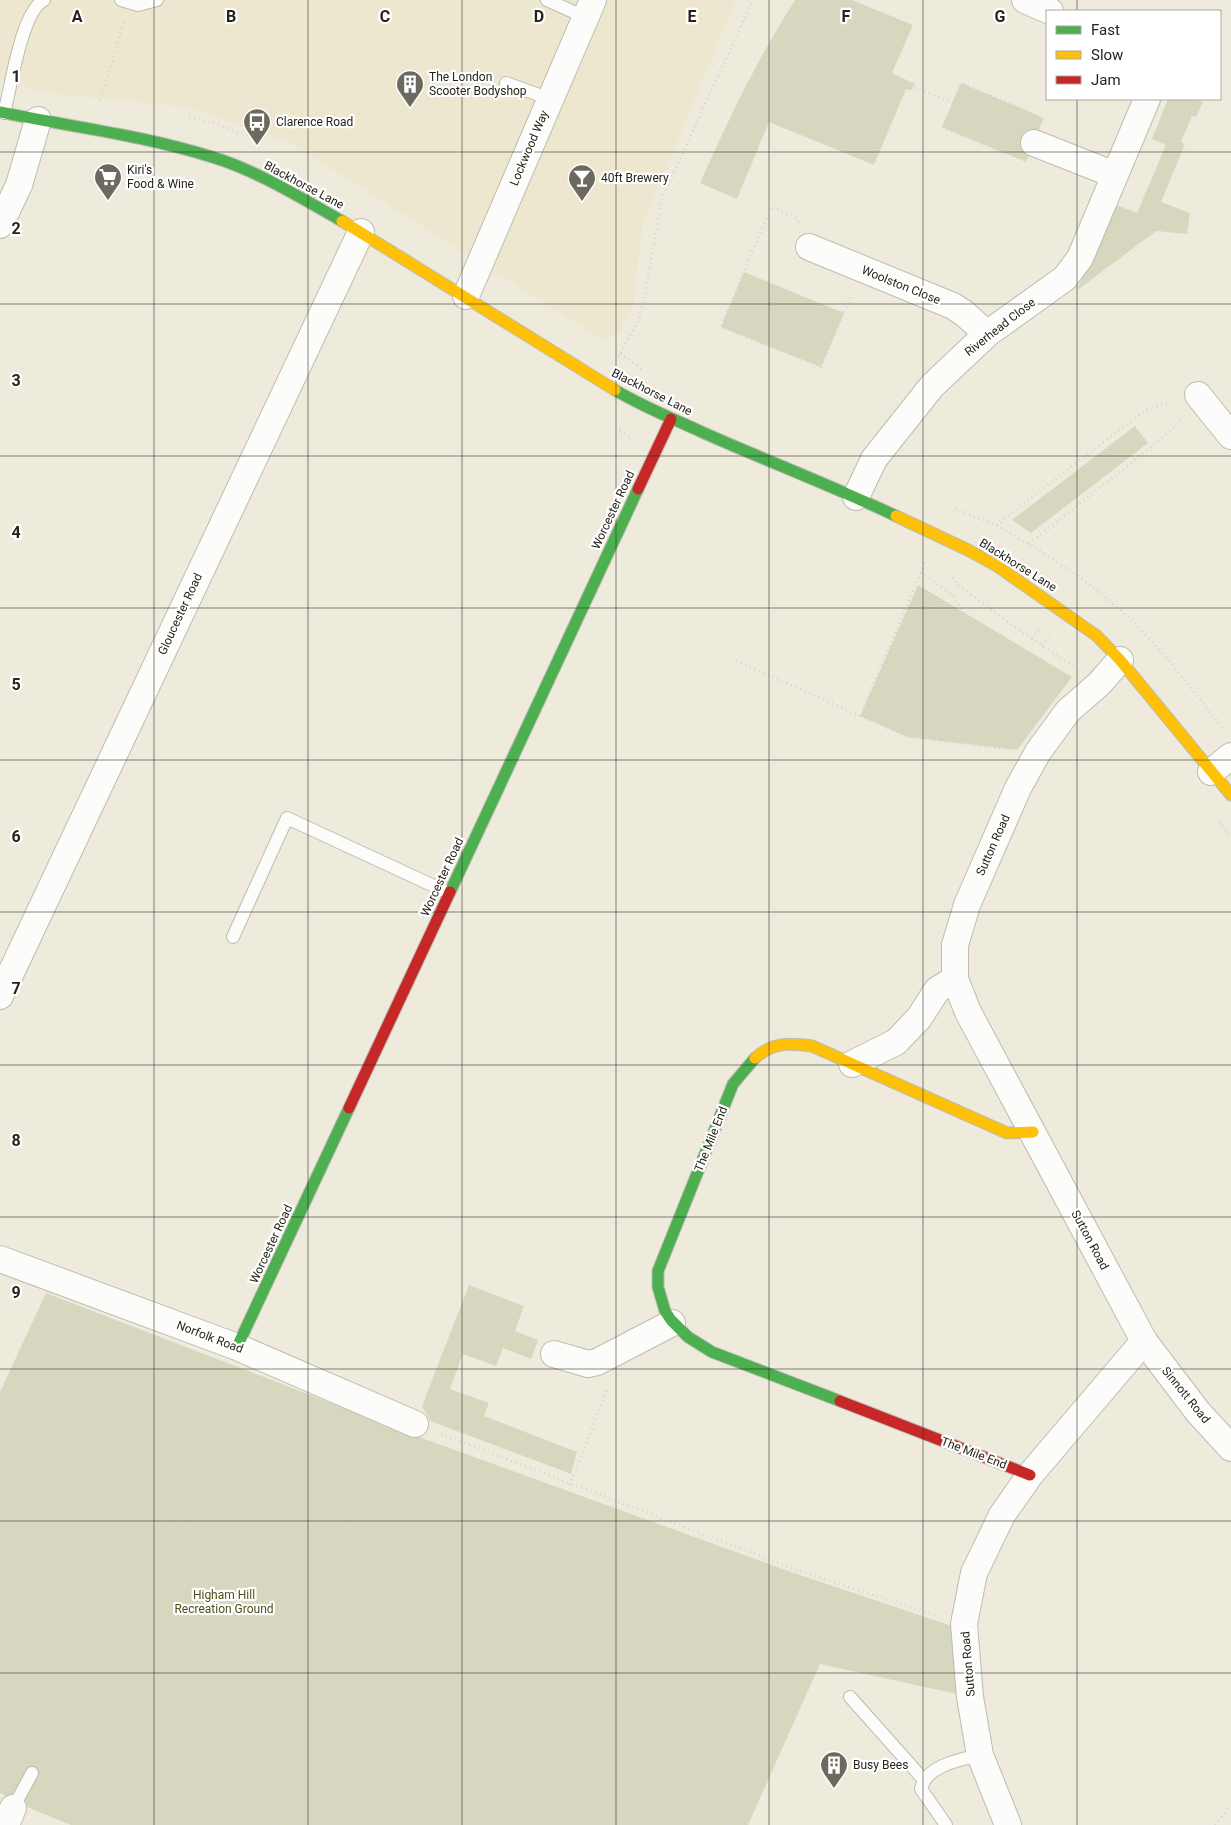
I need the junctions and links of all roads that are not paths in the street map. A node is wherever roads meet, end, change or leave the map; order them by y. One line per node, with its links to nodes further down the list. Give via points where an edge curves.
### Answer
1 (44, 0): 11 (lane, via 25,25)
2 (121, 0): 3 (lane, via 138,5)
3 (158, 0)
4 (547, 0): 6 (lane)
5 (1025, 0): 7 (street)
6 (589, 8): 9 (street, Lockwood Way)
7 (1048, 10)
8 (506, 83): 9 (lane)
9 (550, 99): 18 (street, Lockwood Way)
10 (1147, 100): 14 (street, Riverhead Close)
11 (2, 113): 12 (street, Blackhorse Lane)
12 (38, 120): 15 (street, via 19,185); 16 (street, Blackhorse Lane, via 108,131 214,157 256,175)
13 (1034, 143): 14 (street)
14 (1114, 176): 19 (street, Riverhead Close, via 1080,258 1065,278)
15 (0, 226)
16 (360, 232): 18 (street, Blackhorse Lane); 30 (street, Gloucester Road)
17 (809, 248): 19 (street, Woolston Close, via 953,306)
18 (466, 296): 21 (street, Blackhorse Lane, via 603,384)
19 (987, 334): 23 (street, Riverhead Close, via 932,386 874,459)
20 (1198, 395): 22 (street)
21 (671, 419): 23 (street, Blackhorse Lane); 27 (street, Worcester Road)
22 (1231, 436)
23 (856, 497): 24 (street, Blackhorse Lane, via 997,566 1097,636)
24 (1120, 660): 25 (street, Blackhorse Lane); 29 (street, Sutton Road, via 1068,711 1038,752 1018,788 967,905 955,945)
25 (1222, 753): 26 (street)
26 (1231, 795)
27 (449, 893): 28 (lane, via 288,818); 36 (street, Worcester Road)
28 (233, 937)
29 (956, 979): 31 (street, via 937,990 919,1018 896,1042); 32 (street, Sutton Road, via 968,1012)
30 (0, 996)
31 (852, 1064): 32 (street, The Mile End, via 1007,1133); 34 (street, The Mile End, via 812,1046 787,1043 769,1047 750,1060 733,1084 658,1271 657,1289)
32 (1034, 1132): 35 (street, Sutton Road)
33 (0, 1259): 36 (street, Norfolk Road)
34 (672, 1323): 37 (street, via 597,1362 588,1364); 40 (street, The Mile End, via 712,1352)
35 (1144, 1341): 39 (street, Sinnott Road, via 1198,1412); 40 (street, Sutton Road)
36 (232, 1353): 38 (street, Norfolk Road)
37 (554, 1354)
38 (415, 1424)
39 (1231, 1448)
40 (1030, 1475): 42 (street, Sutton Road, via 1002,1516 974,1573 964,1624 970,1697)
41 (850, 1696): 44 (lane)
42 (980, 1755): 44 (lane, via 945,1766); 47 (street, Sutton Road)
43 (32, 1773): 45 (lane)
44 (923, 1779): 46 (lane, via 921,1789)
45 (10, 1817)
46 (946, 1825)
47 (1008, 1825)

